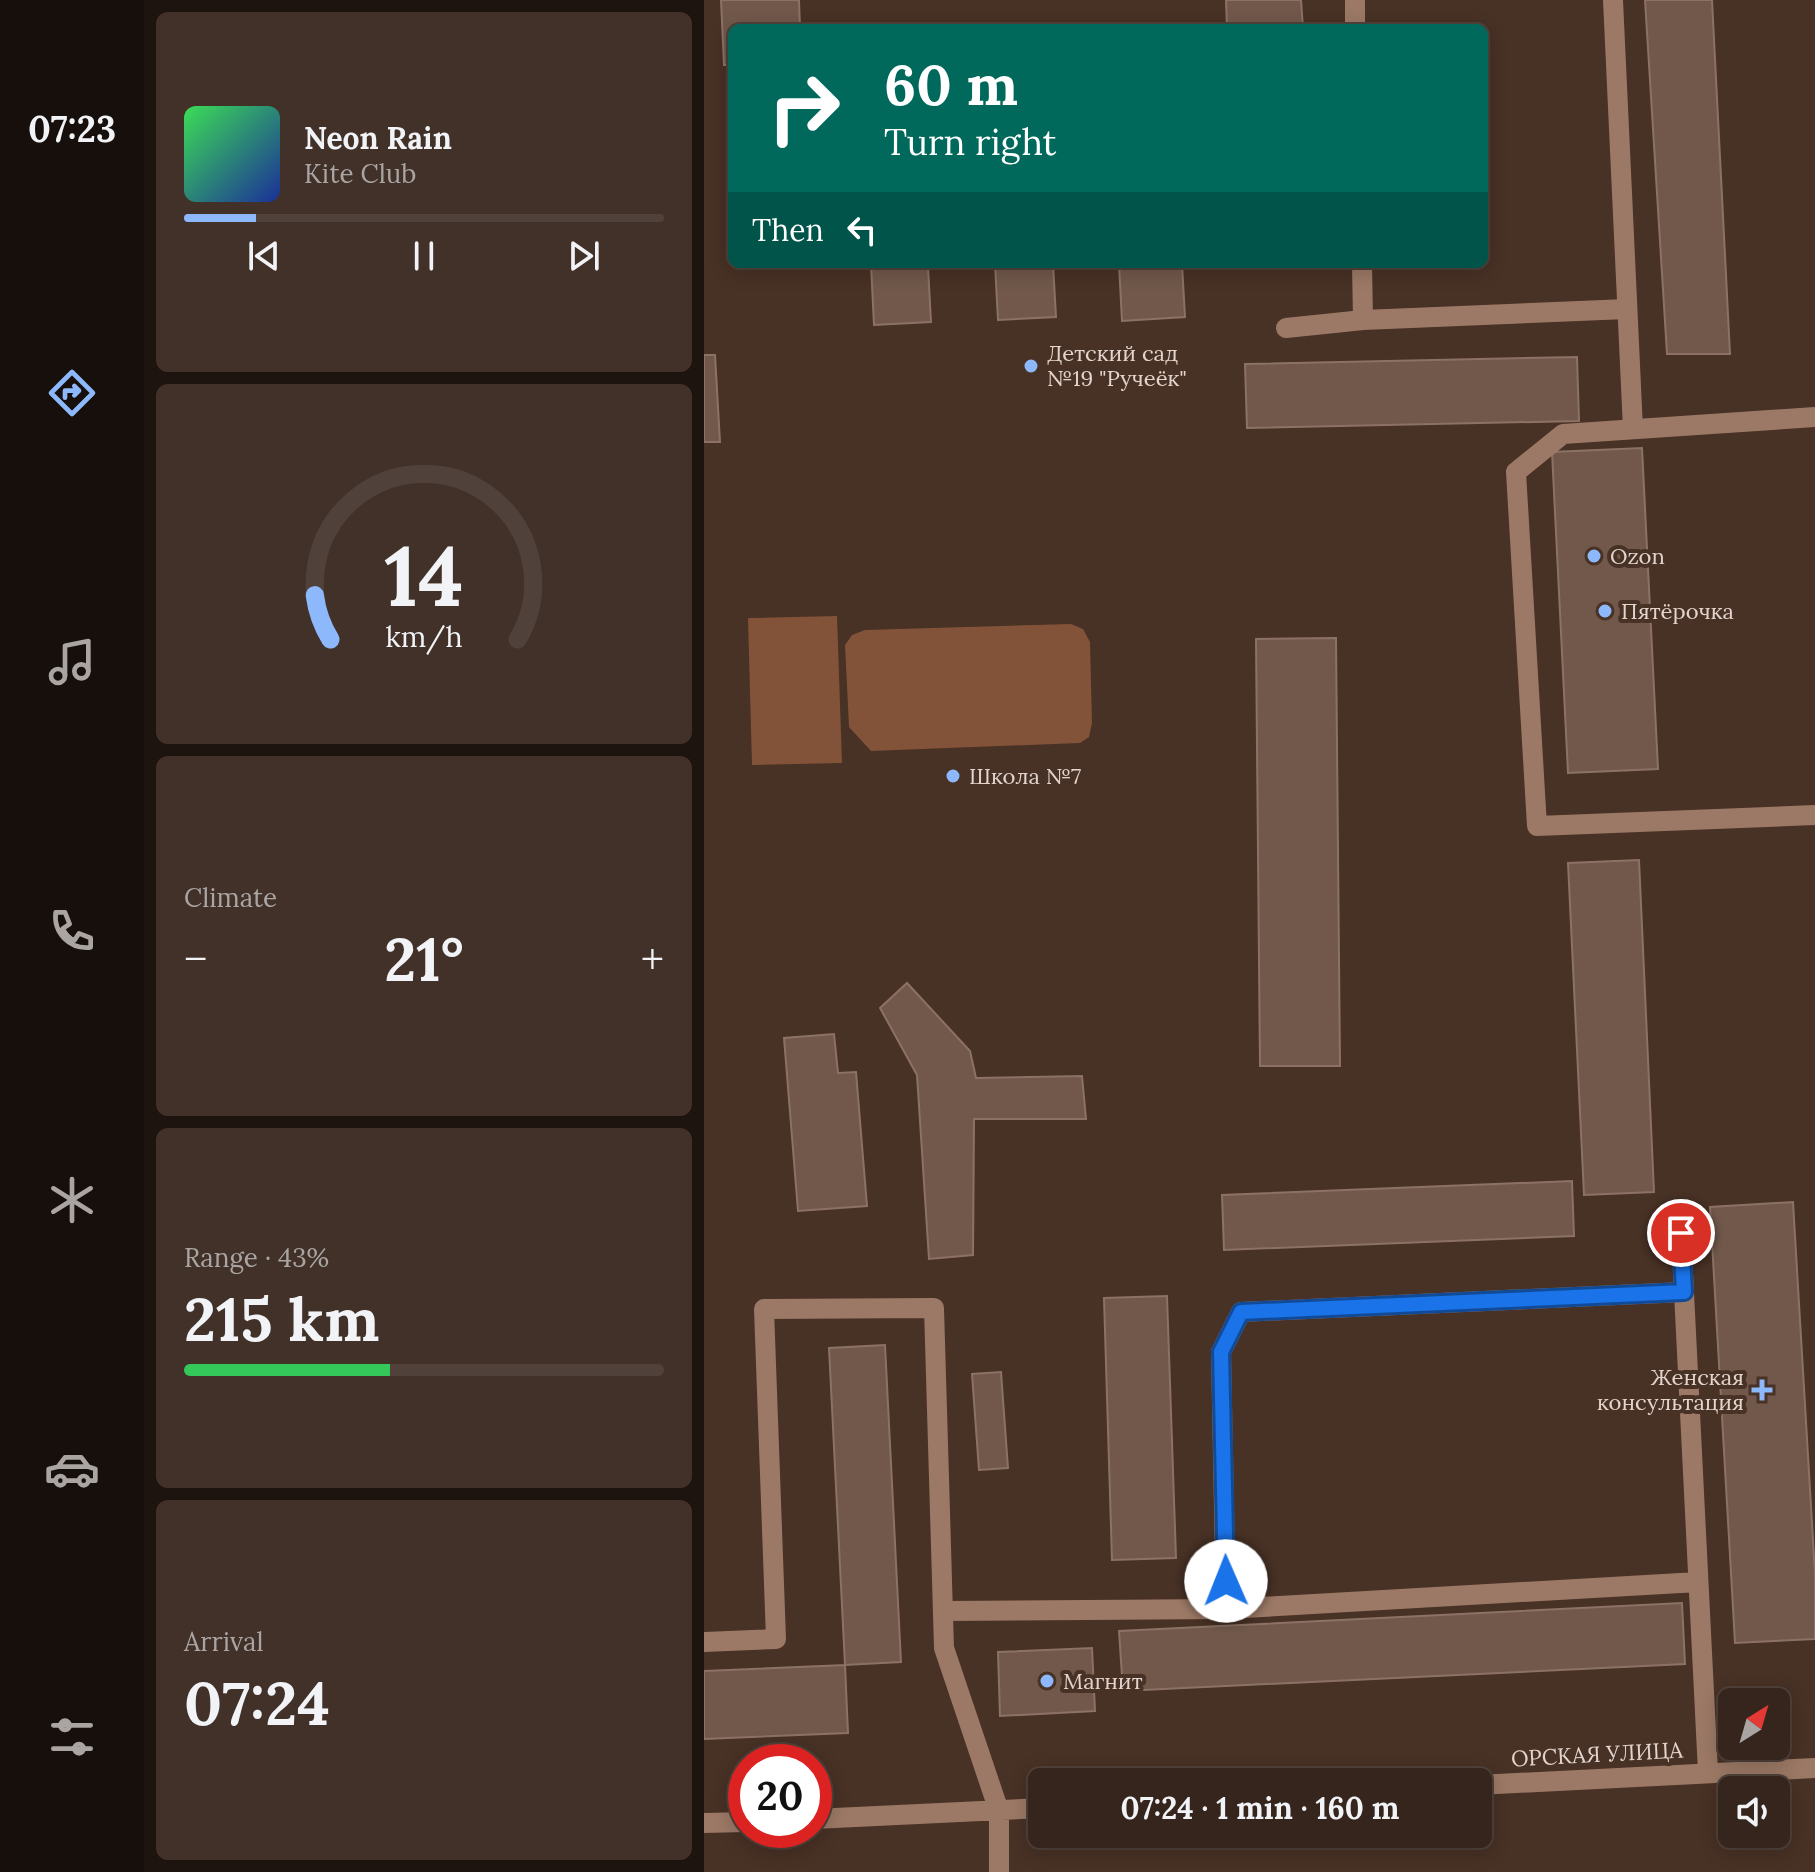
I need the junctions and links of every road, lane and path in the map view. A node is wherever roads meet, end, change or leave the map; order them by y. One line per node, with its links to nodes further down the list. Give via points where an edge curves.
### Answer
1 (1355, 0): 3 (street)
2 (1613, 0): 5 (street)
3 (1355, 24)
4 (1362, 268): 6 (street)
5 (1627, 309): 6 (street); 9 (street)
6 (1363, 320): 7 (street)
7 (1286, 328)
8 (1815, 417): 9 (street)
9 (1633, 429): 10 (street, via 1563,434 1516,472 1537,826)
10 (1815, 815)
11 (1681, 1233): 12 (street)
12 (1684, 1292): 13 (street); 14 (street, via 1241,1312 1221,1352)
13 (1698, 1582): 14 (street); 18 (street)
14 (1226, 1609): 15 (street)
15 (943, 1611): 16 (street, via 934,1308 764,1309 776,1639); 21 (street, via 944,1648)
16 (704, 1642)
17 (1815, 1768): 18 (street, ОРСКАЯ УЛИЦА)
18 (1708, 1772): 19 (street, ОРСКАЯ УЛИЦА)
19 (1492, 1784)
20 (1028, 1809): 21 (street)
21 (999, 1811): 22 (street); 25 (street)
22 (832, 1818)
23 (728, 1822): 24 (street)
24 (704, 1823)
25 (999, 1872)

